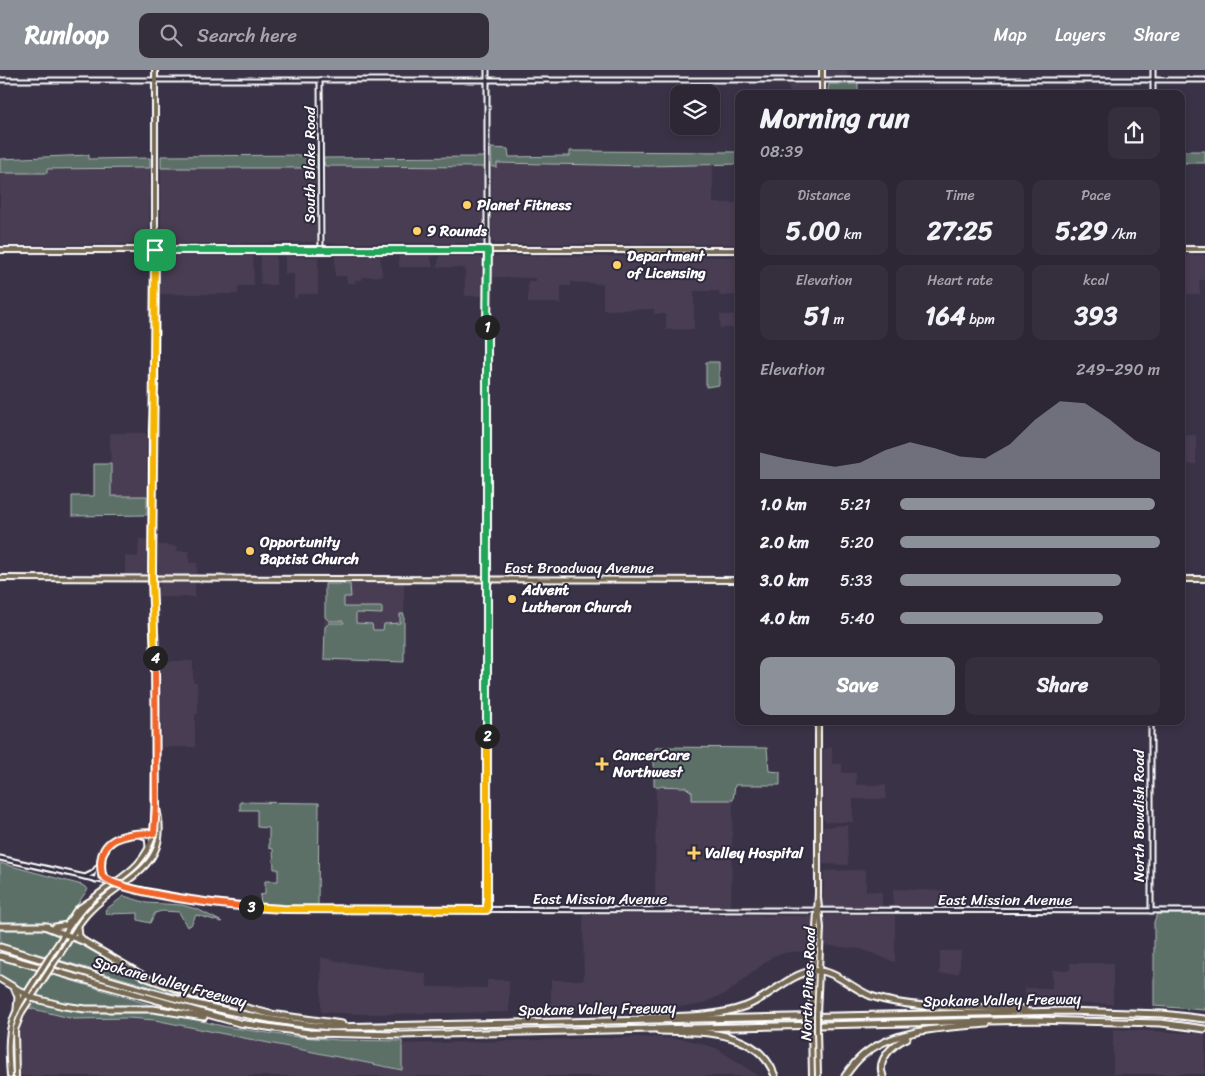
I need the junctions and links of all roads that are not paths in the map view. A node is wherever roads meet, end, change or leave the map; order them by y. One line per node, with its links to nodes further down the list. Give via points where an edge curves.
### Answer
1 (155, 70): 6 (main road)
2 (487, 70): 10 (street)
3 (822, 70): 11 (main road)
4 (1153, 70): 8 (street)
5 (0, 80): 6 (street)
6 (155, 80): 7 (street); 17 (main road)
7 (320, 80): 10 (street); 18 (street, South Blake Road)
8 (1153, 80): 9 (street); 11 (street); 13 (street)
9 (1205, 80)
10 (487, 81): 11 (street); 19 (street)
11 (822, 81): 12 (main road)
12 (822, 90)
13 (1153, 90)
14 (1185, 249): 15 (main road)
15 (1205, 249)
16 (0, 250): 17 (main road)
17 (155, 250): 18 (main road); 22 (main road)
18 (321, 250): 19 (main road)
19 (488, 250): 20 (main road); 23 (street)
20 (735, 250)
21 (0, 578): 22 (main road, East Broadway Avenue)
22 (152, 578): 23 (main road, East Broadway Avenue); 29 (main road)
23 (487, 579): 26 (main road, East Broadway Avenue); 41 (street)
24 (1185, 579): 25 (main road)
25 (1205, 579)
26 (735, 580)
27 (818, 725): 44 (main road, North Pines Road)
28 (1151, 725): 42 (street, North Bowdish Road)
29 (156, 806): 31 (main road); 32 (main road)
30 (137, 833): 31 (street); 33 (street, via 147,838); 34 (street, via 113,840)
31 (154, 833): 32 (street); 33 (main road)
32 (160, 833): 47 (main road, via 154,854 144,868 96,905)
33 (147, 852): 40 (main road, via 132,870)
34 (102, 855): 36 (street); 39 (street)
35 (0, 858): 37 (street)
36 (99, 865): 37 (street, via 94,873); 38 (street)
37 (84, 877): 38 (street)
38 (96, 880): 39 (street)
39 (104, 880): 41 (street, East Mission Avenue, bridge, via 198,901 283,909)
40 (88, 902): 46 (highway, via 63,927); 48 (main road)
41 (487, 910): 44 (street, East Mission Avenue)
42 (1151, 911): 43 (street, East Mission Avenue); 44 (street, East Mission Avenue)
43 (1205, 911)
44 (818, 912): 53 (main road, North Pines Road)
45 (0, 926): 46 (highway)
46 (44, 926): 48 (highway)
47 (78, 927): 49 (main road); 50 (highway)
48 (64, 934): 49 (highway); 56 (main road, bridge)
49 (71, 938): 50 (highway); 57 (main road, bridge)
50 (85, 942): 64 (highway, via 134,972 203,997 288,1017)
51 (0, 947): 64 (highway, Spokane Valley Freeway, via 211,1009 317,1026)
52 (0, 956): 60 (highway, Spokane Valley Freeway)
53 (816, 971): 59 (highway, via 828,973 889,1002); 62 (highway, via 804,973 760,1000 729,1011); 68 (main road, North Pines Road, bridge, via 811,1013); 74 (main road, North Pines Road, bridge)
54 (0, 979): 55 (highway)
55 (13, 987): 56 (highway); 58 (highway, via 18,997)
56 (26, 995): 57 (highway); 58 (main road)
57 (32, 998): 60 (highway, via 80,1008 140,1008); 71 (main road, via 14,1030)
58 (16, 1009): 70 (main road, via 8,1036)
59 (1066, 1011): 61 (highway, Spokane Valley Freeway, via 1145,1013); 62 (highway, Spokane Valley Freeway, via 679,1021)
60 (220, 1019): 67 (highway, Spokane Valley Freeway, via 279,1030 346,1035)
61 (1205, 1019)
62 (578, 1020): 64 (highway, Spokane Valley Freeway)
63 (1032, 1020): 65 (highway); 66 (highway, Spokane Valley Freeway, via 1162,1023); 67 (highway, Spokane Valley Freeway)
64 (364, 1026)
65 (933, 1029): 75 (highway, via 871,1049); 76 (highway, via 896,1044 884,1060)
66 (1205, 1029)
67 (579, 1030): 69 (highway, via 726,1036 754,1046 767,1058)
68 (812, 1065): 72 (main road); 73 (main road, North Pines Road)
69 (774, 1074)
70 (10, 1076)
71 (16, 1076)
72 (808, 1076)
73 (812, 1076)
74 (818, 1076)
75 (844, 1076)
76 (883, 1076)

